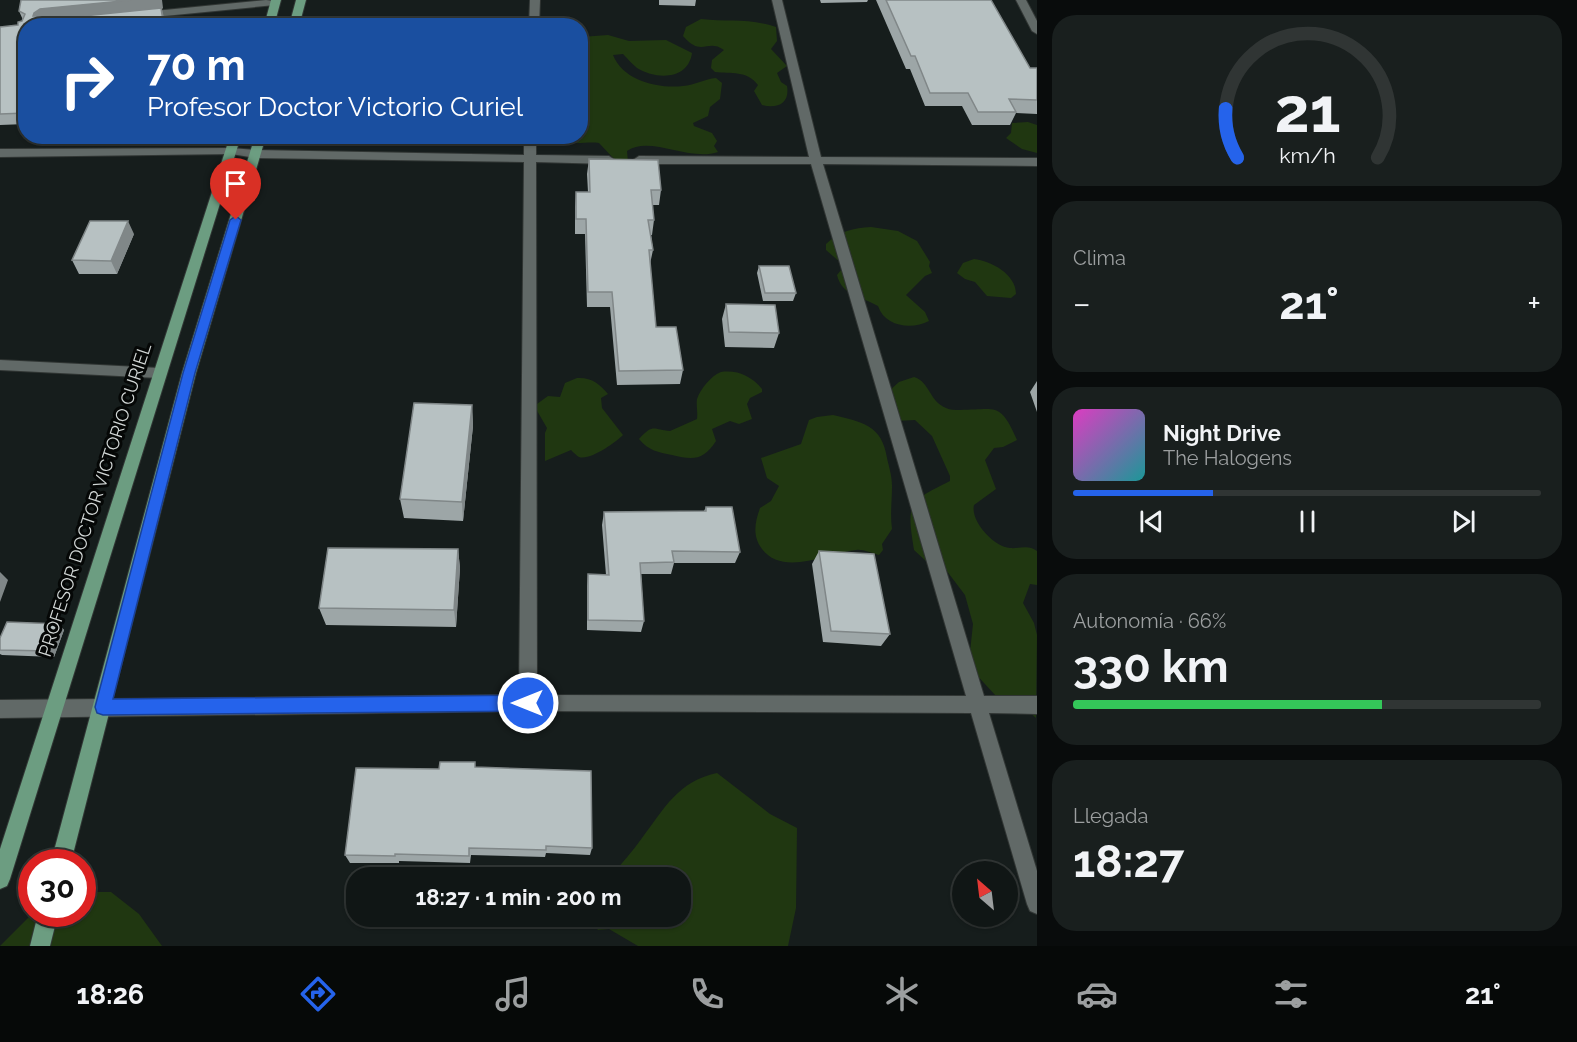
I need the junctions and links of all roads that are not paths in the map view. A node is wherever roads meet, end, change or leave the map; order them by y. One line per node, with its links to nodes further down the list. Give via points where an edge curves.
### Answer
1 (301, 0): 8 (main road)
2 (534, 0): 9 (street)
3 (777, 0): 17 (street)
4 (1021, 0): 10 (street)
5 (275, 1): 6 (street); 7 (main road)
6 (137, 16)
7 (271, 18)
8 (296, 18)
9 (534, 18)
10 (1037, 31)
11 (233, 144): 14 (street); 15 (street); 20 (main road, PROFESOR DOCTOR VICTORIO CURIEL)
12 (259, 144): 15 (main road)
13 (530, 144): 16 (street)
14 (0, 153)
15 (256, 154): 16 (street); 24 (main road, via 189,373)
16 (529, 160): 17 (street); 21 (street)
17 (816, 161): 18 (street); 22 (street)
18 (1037, 162)
19 (0, 365): 20 (street)
20 (159, 373): 26 (main road, PROFESOR DOCTOR VICTORIO CURIEL)
21 (528, 703): 22 (street); 24 (street)
22 (978, 704): 23 (street); 29 (street)
23 (1037, 705)
24 (103, 707): 26 (street); 27 (main road)
25 (0, 709): 26 (street)
26 (53, 710): 28 (main road, PROFESOR DOCTOR VICTORIO CURIEL)
27 (65, 849)
28 (0, 879)
29 (1037, 904)
30 (45, 927): 31 (main road)
31 (40, 946)

